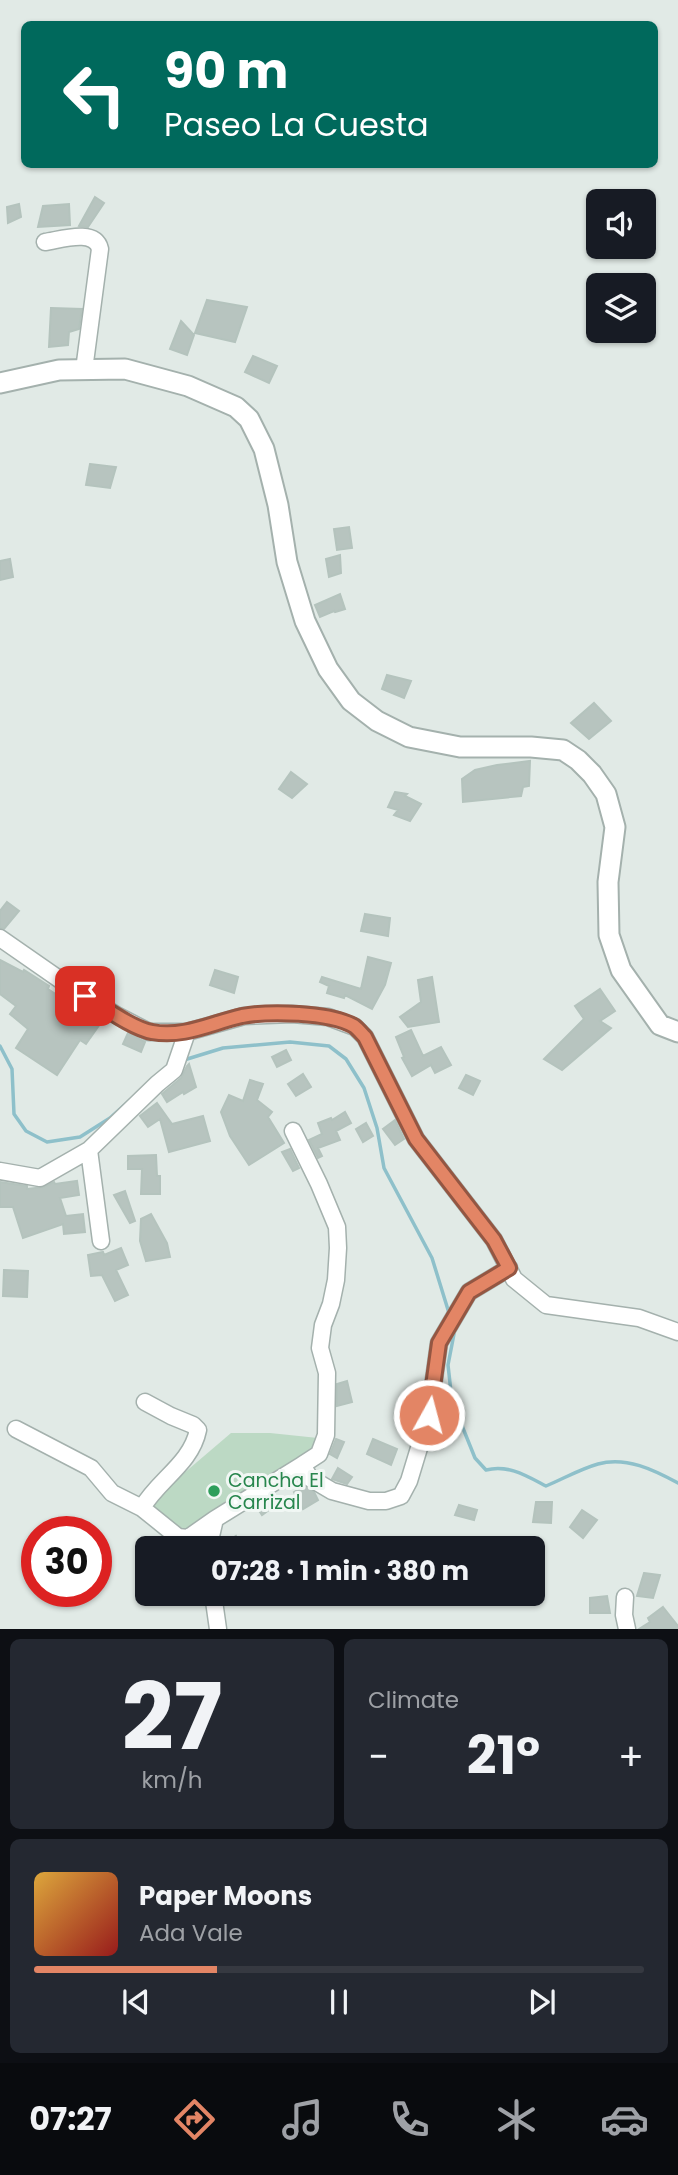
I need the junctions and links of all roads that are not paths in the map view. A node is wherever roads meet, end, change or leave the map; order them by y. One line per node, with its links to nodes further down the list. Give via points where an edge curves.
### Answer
1 (45, 242): 2 (street, via 79,237 98,242)
2 (85, 370): 3 (street, via 59,370); 6 (street, via 125,369 188,386 236,407 248,419 264,449 304,621 328,669 351,701 377,721 410,737 460,747 563,750 592,774 606,794 615,827 608,882 609,935 621,970 660,1025)
3 (0, 383)
4 (0, 938): 5 (street, via 139,1027 149,1032)
5 (187, 1032): 8 (street, via 174,1070); 11 (street, via 244,1016 292,1014 328,1017 355,1027 365,1037 416,1139 494,1240)
6 (678, 1032)
7 (293, 1131): 15 (street, via 337,1227 338,1248 336,1280 320,1348 327,1373 326,1435 319,1454)
8 (89, 1150): 9 (street, via 40,1178); 10 (street)
9 (0, 1171)
10 (101, 1241)
11 (509, 1268): 12 (street, via 514,1279 546,1305 639,1318); 15 (street, via 469,1292 439,1343 429,1415 401,1496 369,1502 332,1492 310,1478)
12 (678, 1332)
13 (145, 1402): 16 (street, via 198,1430 188,1454)
14 (16, 1429): 16 (street, via 91,1468 112,1493)
15 (302, 1465): 17 (street)
16 (142, 1508): 17 (street, via 178,1537 188,1538)
17 (215, 1519): 18 (street)
18 (211, 1536)
19 (625, 1597): 22 (street)
20 (215, 1606): 21 (street)
21 (218, 1629)
22 (627, 1629)

